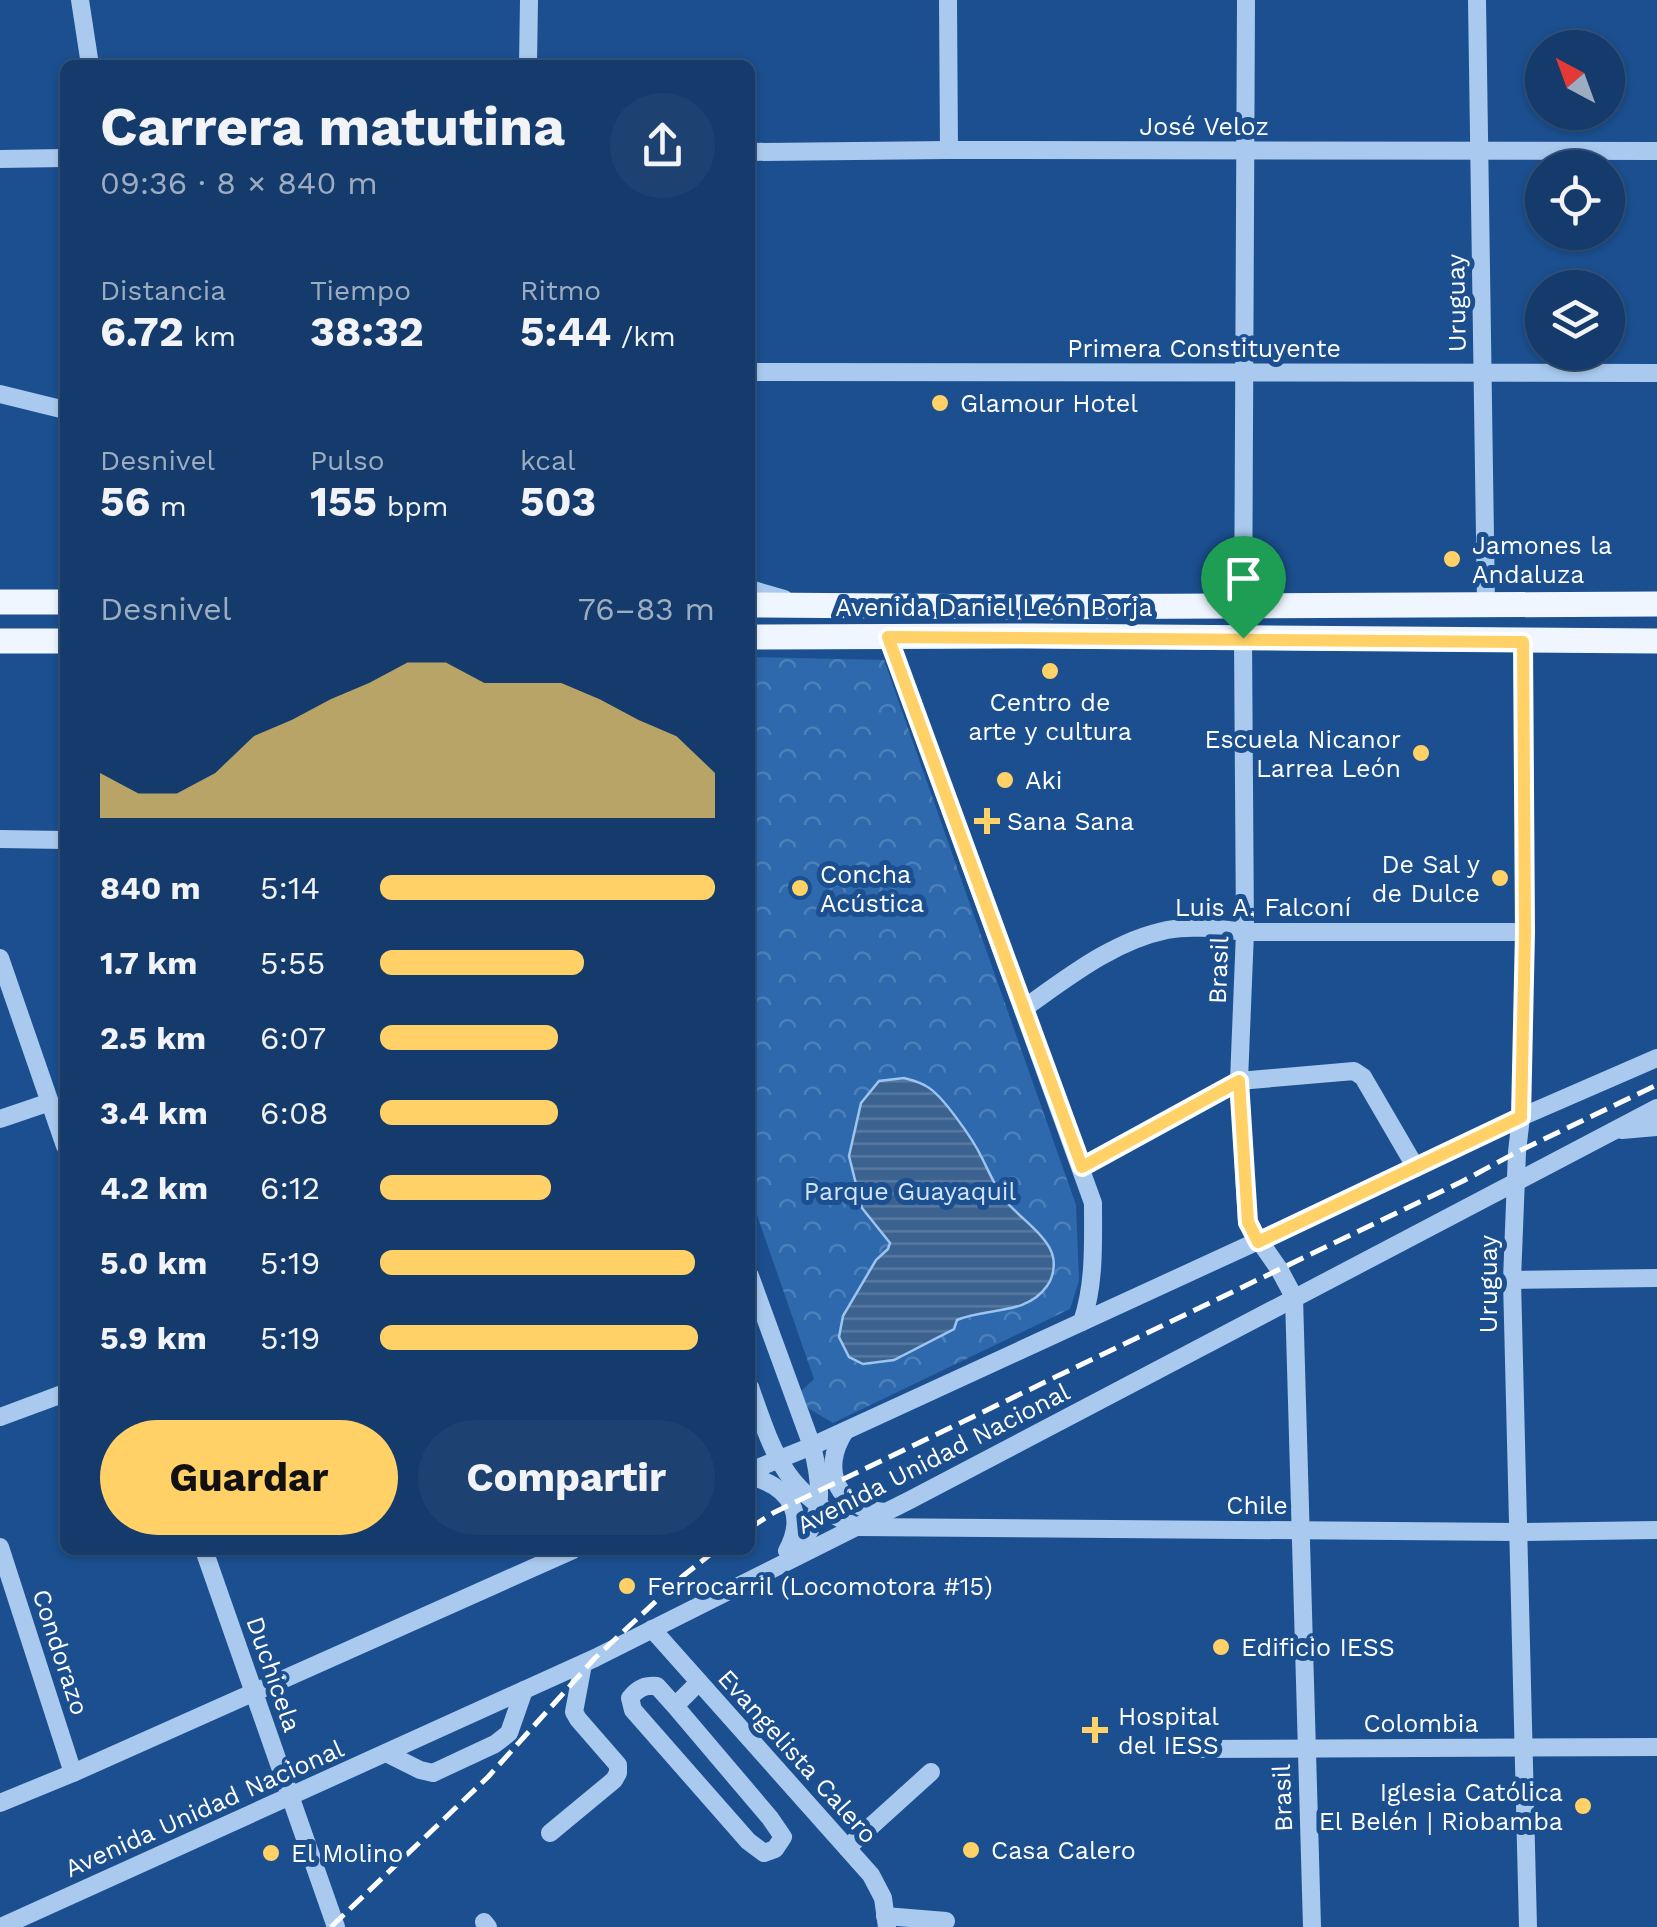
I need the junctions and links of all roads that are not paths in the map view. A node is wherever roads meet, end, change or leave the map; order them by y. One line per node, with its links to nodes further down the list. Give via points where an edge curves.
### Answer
1 (80, 0): 6 (street)
2 (529, 0): 7 (street)
3 (948, 0): 8 (street)
4 (1246, 0): 12 (street, Brasil)
5 (1477, 0): 10 (street, Uruguay)
6 (89, 60)
7 (528, 60)
8 (949, 150): 11 (street, José Veloz); 12 (street, José Veloz)
9 (1657, 150): 10 (street, José Veloz)
10 (1478, 151): 12 (street, José Veloz); 17 (street, Uruguay)
11 (755, 152)
12 (1245, 152): 16 (street, Brasil)
13 (60, 158): 14 (street)
14 (0, 159)
15 (755, 372): 16 (street, Primera Constituyente)
16 (1246, 373): 17 (street, Primera Constituyente); 28 (street, Brasil)
17 (1482, 373): 18 (street, Primera Constituyente); 24 (street, Uruguay)
18 (1657, 373)
19 (0, 394): 20 (street)
20 (60, 409)
21 (755, 591): 27 (street)
22 (0, 602): 23 (main road)
23 (60, 602)
24 (1486, 604): 25 (main road, Avenida Daniel León Borja); 28 (main road, Avenida Daniel León Borja)
25 (1657, 604)
26 (755, 605): 27 (main road, Avenida Daniel León Borja)
27 (803, 605): 28 (main road, Avenida Daniel León Borja)
28 (1243, 606): 31 (street, Brasil)
29 (755, 637): 30 (main road, Avenida Daniel León Borja)
30 (888, 637): 31 (main road, Avenida Daniel León Borja); 41 (street)
31 (1243, 638): 34 (main road, Avenida Daniel León Borja); 38 (street, Brasil)
32 (0, 641): 33 (main road)
33 (60, 642)
34 (1523, 642): 35 (main road, Avenida Daniel León Borja); 39 (street, Uruguay)
35 (1657, 642)
36 (0, 839): 37 (street)
37 (60, 840)
38 (1245, 932): 39 (street, Luis A. Falconí); 41 (street, Luis A. Falconí, via 1170,930 1136,939); 43 (street, Brasil)
39 (1525, 932): 46 (street, Uruguay)
40 (0, 958): 44 (street)
41 (1022, 1009): 51 (street)
42 (1657, 1058): 46 (street)
43 (1239, 1081): 51 (street); 52 (street, via 1354,1071); 54 (street, Brasil, via 1248,1222)
44 (50, 1102): 47 (street); 50 (street)
45 (1657, 1108): 49 (street, Avenida Unidad Nacional)
46 (1521, 1117): 52 (street); 53 (street, Uruguay)
47 (0, 1119)
48 (1657, 1127): 49 (street)
49 (1617, 1130): 53 (street, Avenida Unidad Nacional)
50 (60, 1131)
51 (1082, 1167): 59 (street, via 1093,1203 1093,1266)
52 (1416, 1168): 54 (street)
53 (1516, 1181): 56 (street, Uruguay); 58 (street, Avenida Unidad Nacional)
54 (1258, 1242): 58 (street, Brasil); 59 (street)
55 (1657, 1278): 56 (street)
56 (1512, 1280): 73 (street, Uruguay)
57 (755, 1290): 64 (street)
58 (1294, 1297): 69 (street, Avenida Unidad Nacional); 71 (street, Brasil)
59 (1082, 1322): 63 (street)
60 (60, 1395): 62 (street)
61 (755, 1400): 65 (street)
62 (0, 1417)
63 (845, 1430): 64 (street); 69 (street, via 834,1448 836,1483 850,1502)
64 (812, 1446): 65 (street); 68 (street)
65 (778, 1459): 66 (street); 68 (street)
66 (755, 1471)
67 (755, 1476): 77 (street, via 786,1496 796,1516 796,1536)
68 (819, 1507): 70 (street); 77 (street, via 805,1540)
69 (886, 1512): 70 (street, Avenida Unidad Nacional)
70 (857, 1527): 71 (street, Chile); 77 (street, Avenida Unidad Nacional)
71 (1299, 1530): 73 (street, Chile); 84 (street, Brasil)
72 (1657, 1530): 73 (street, Chile)
73 (1518, 1532): 87 (street, Uruguay)
74 (0, 1546): 90 (street, Condorazo)
75 (206, 1555): 82 (street, Duchicela)
76 (542, 1557): 82 (street)
77 (766, 1572): 78 (street, Avenida Unidad Nacional)
78 (652, 1629): 79 (street, Avenida Unidad Nacional); 80 (street, Evangelista Calero)
79 (583, 1664): 81 (street, Avenida Unidad Nacional); 93 (street, via 574,1712 618,1773)
80 (699, 1682): 83 (street); 94 (street, Evangelista Calero)
81 (524, 1690): 88 (street, Avenida Unidad Nacional); 88 (street, via 509,1733 495,1744 432,1772)
82 (254, 1692): 90 (street); 91 (street, Duchicela)
83 (674, 1706): 83 (street, via 770,1818 783,1837 775,1849 764,1853 748,1841 633,1710 630,1698 657,1686)
84 (1305, 1747): 86 (street, Colombia); 87 (street, Colombia); 99 (street, Brasil)
85 (1657, 1747): 87 (street, Colombia)
86 (1184, 1748)
87 (1523, 1748): 100 (street, Uruguay)
88 (386, 1753): 91 (street, Avenida Unidad Nacional)
89 (931, 1772): 94 (street)
90 (74, 1774): 92 (street)
91 (290, 1796): 97 (street, Avenida Unidad Nacional); 98 (street, Duchicela)
92 (0, 1803)
93 (550, 1834)
94 (846, 1848): 96 (street, Evangelista Calero, via 871,1875)
95 (946, 1921): 96 (street)
96 (886, 1922)
97 (1, 1927)
98 (336, 1927)
99 (1312, 1927)
100 (1528, 1927)

